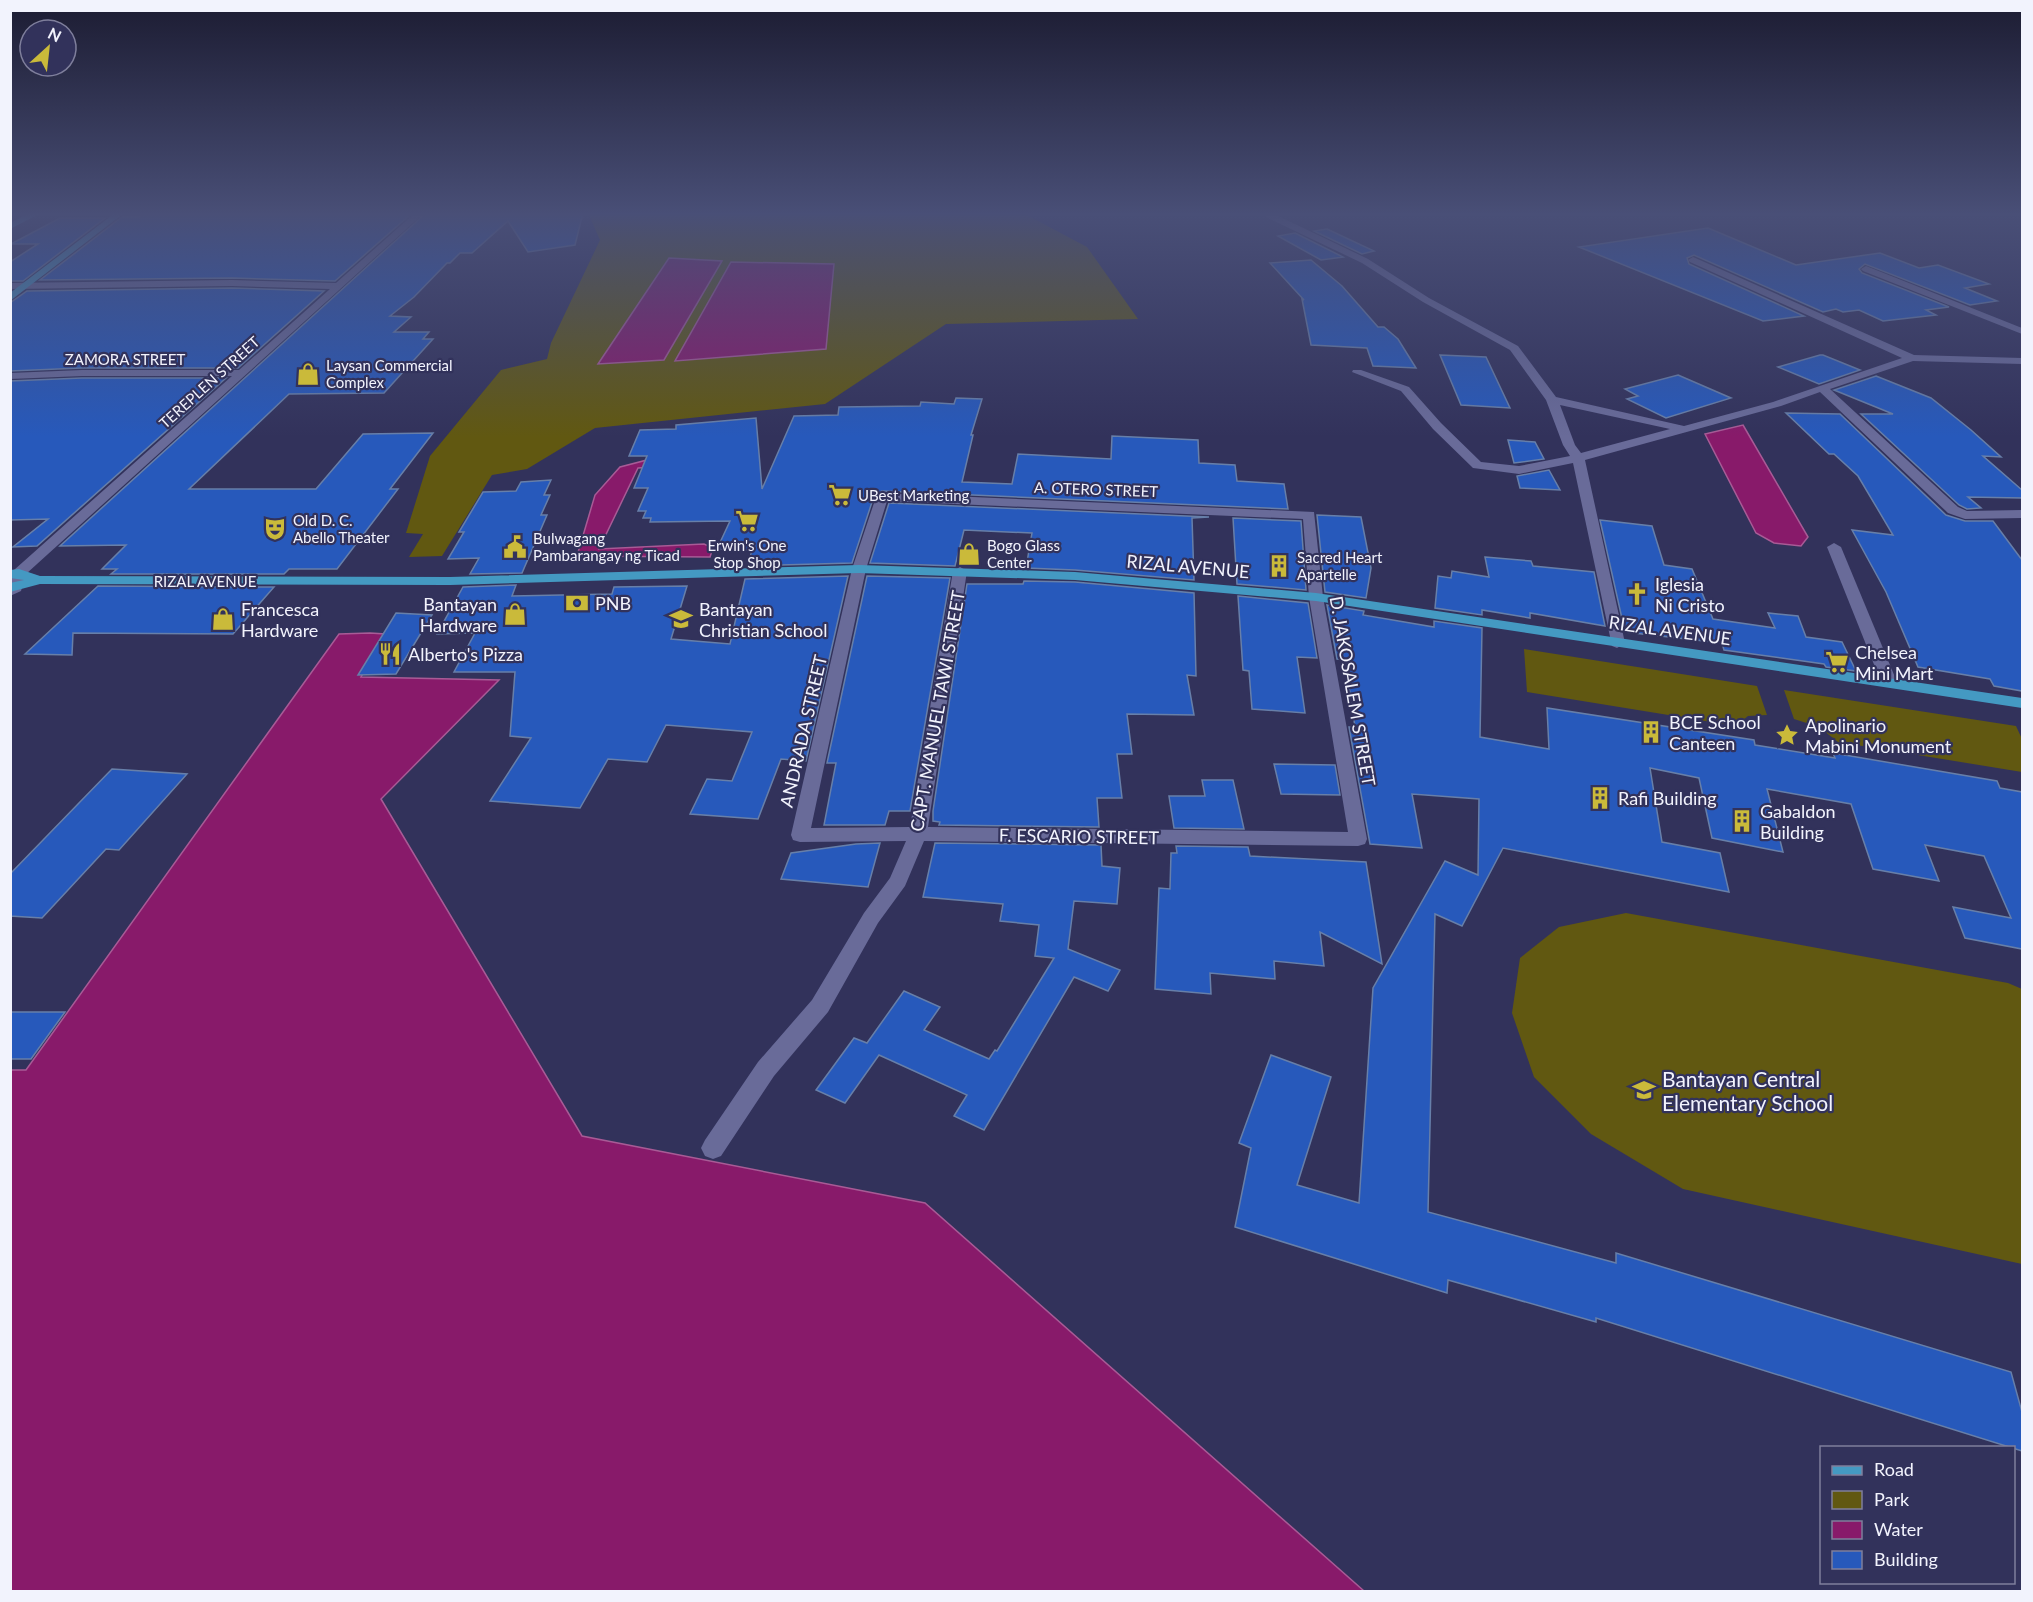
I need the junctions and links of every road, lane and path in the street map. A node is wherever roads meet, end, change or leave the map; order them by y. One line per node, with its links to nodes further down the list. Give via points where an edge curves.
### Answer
1 (25, 288): 6 (main road)
2 (336, 288): 11 (street, TEREPLEN STREET)
3 (1407, 288): 14 (street, via 1514,348)
4 (1755, 288): 8 (street)
5 (1913, 288): 7 (street)
6 (10, 298)
7 (2022, 331)
8 (1912, 358): 9 (street); 13 (street)
9 (2022, 361)
10 (1357, 372): 16 (street, via 1405,389 1477,465 1518,470)
11 (240, 373): 12 (street, ZAMORA STREET); 23 (street, TEREPLEN STREET)
12 (10, 376)
13 (1822, 388): 15 (street); 18 (street, via 1953,510 1965,515)
14 (1552, 400): 15 (street); 16 (street, via 1569,446)
15 (1684, 429): 16 (street)
16 (1578, 458): 25 (street)
17 (882, 496): 19 (street, A. OTERO STREET); 21 (street, ANDRADA STREET)
18 (2022, 514)
19 (1309, 515): 24 (street, D. JAKOSALEM STREET)
20 (1834, 547): 26 (street)
21 (859, 569): 22 (main road, RIZAL AVENUE); 23 (main road, RIZAL AVENUE, via 450,581); 29 (street, ANDRADA STREET)
22 (960, 571): 24 (main road, RIZAL AVENUE, via 1075,576); 28 (street, CAPT. MANUEL TAWI STREET)
23 (13, 583)
24 (1316, 597): 25 (main road, RIZAL AVENUE); 30 (street, D. JAKOSALEM STREET)
25 (1617, 643): 26 (main road, RIZAL AVENUE)
26 (1889, 682): 27 (main road, RIZAL AVENUE)
27 (2022, 704)
28 (918, 834): 29 (street, F. ESCARIO STREET); 30 (street, F. ESCARIO STREET); 31 (street, CAPT. MANUEL TAWI STREET, via 898,881 871,918 820,1006 766,1068)
29 (800, 835)
30 (1358, 839)
31 (713, 1148)

